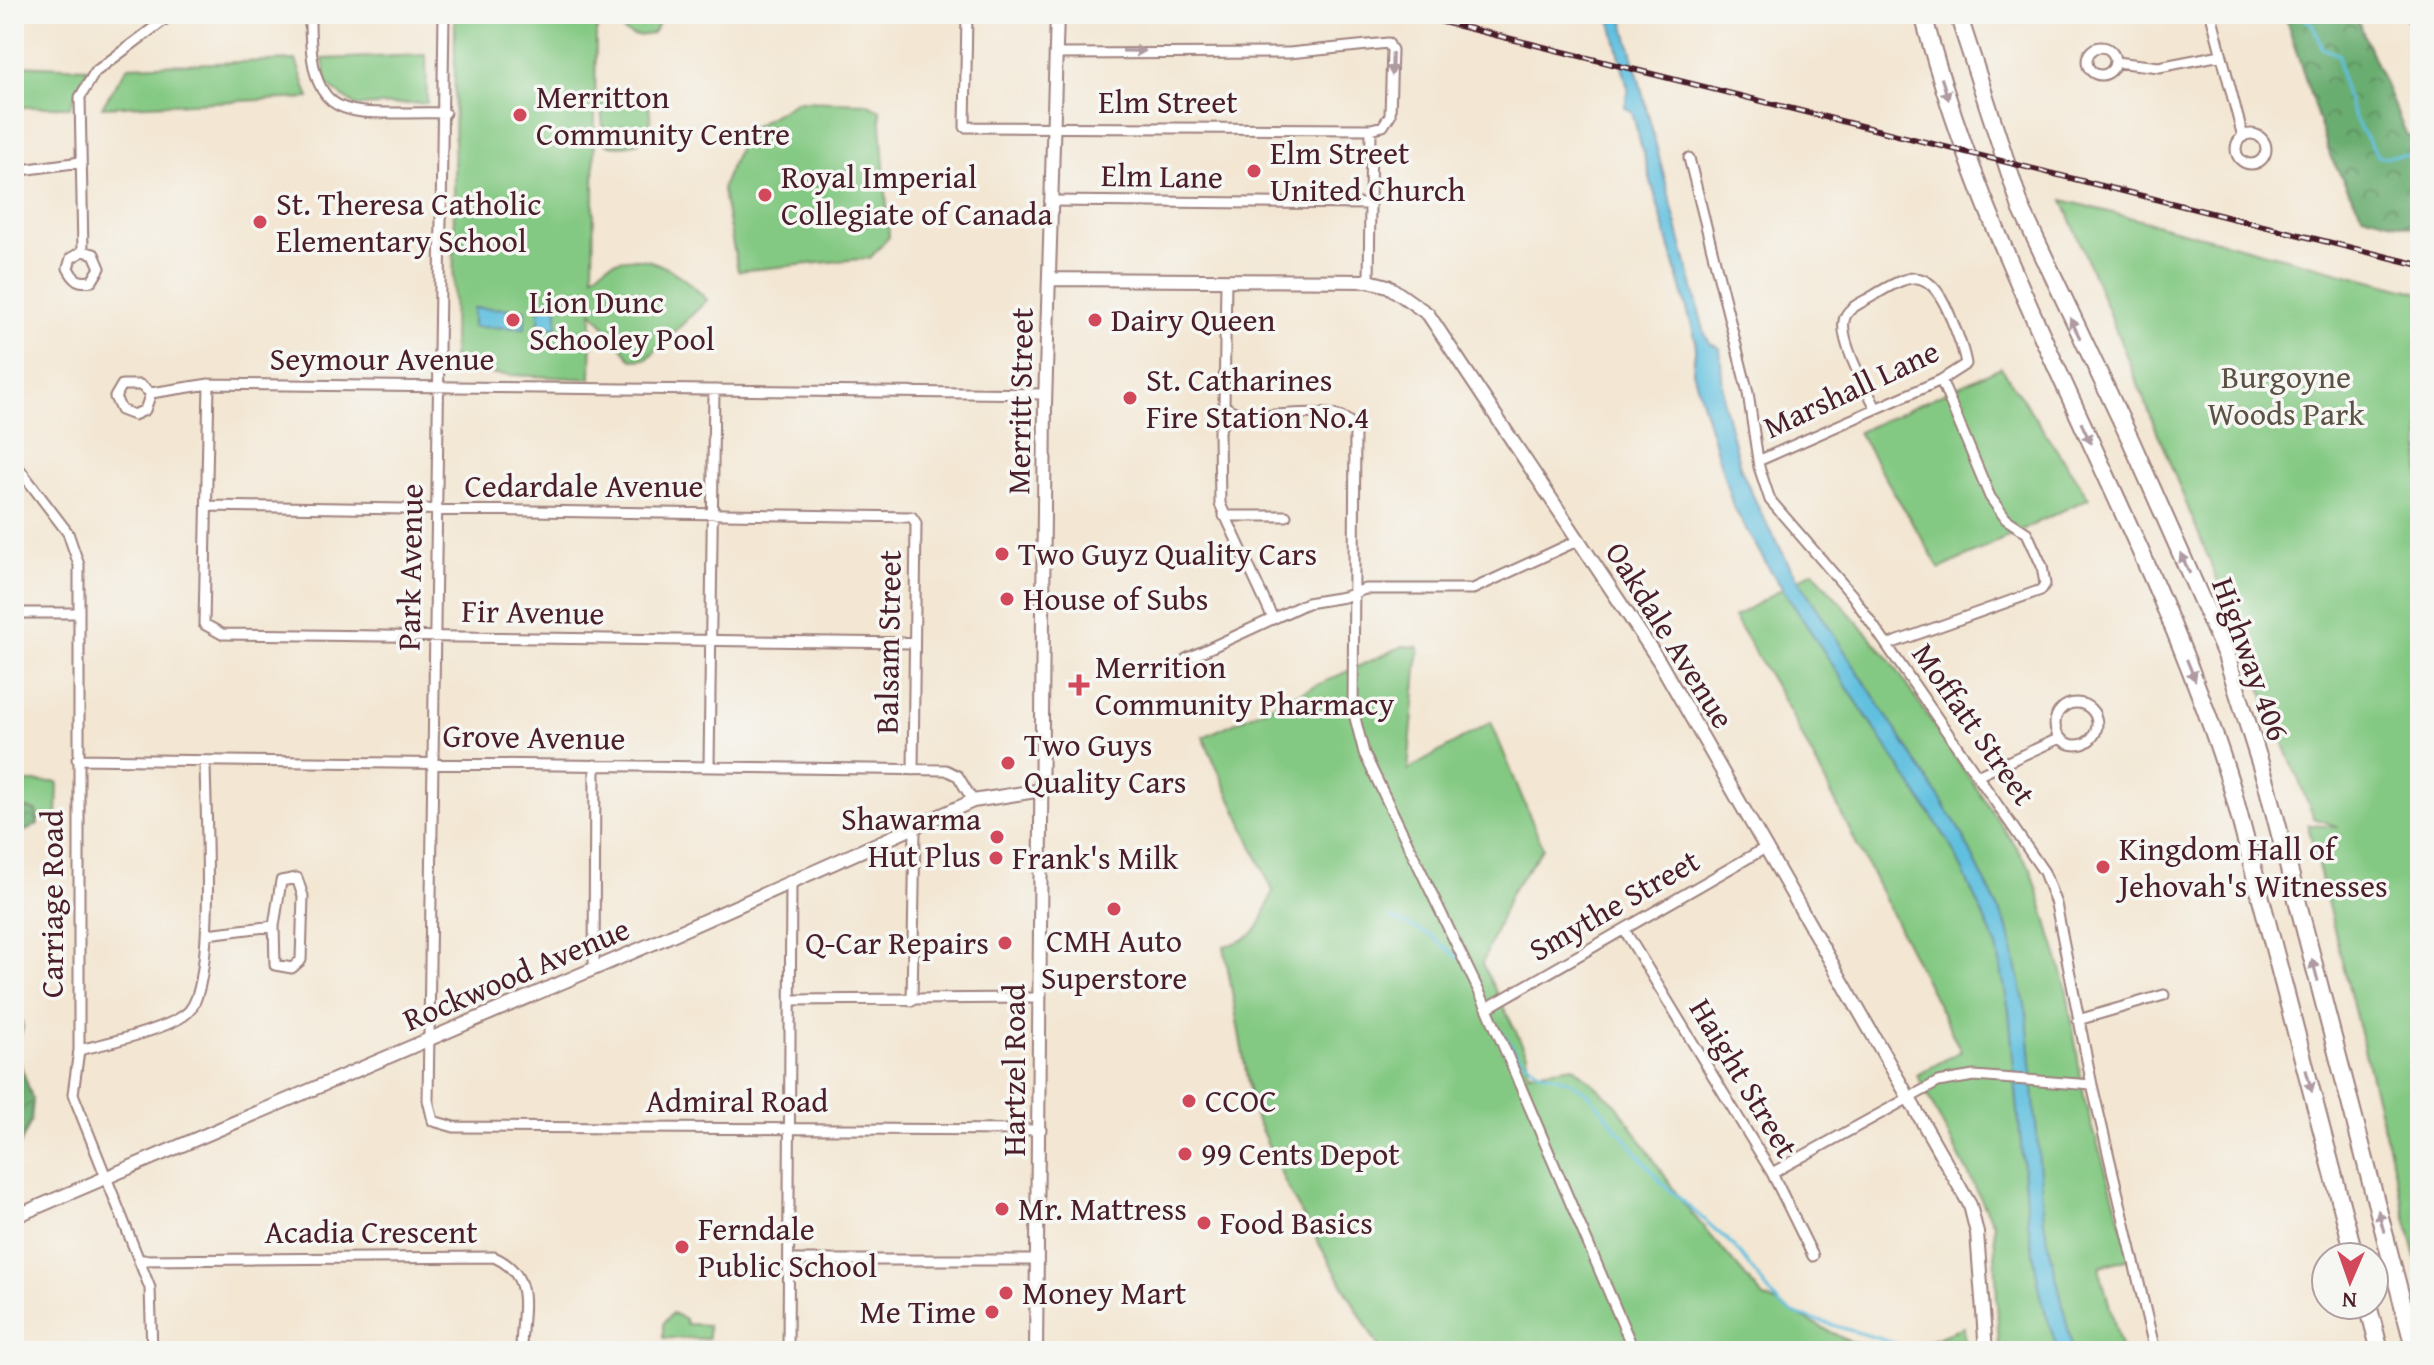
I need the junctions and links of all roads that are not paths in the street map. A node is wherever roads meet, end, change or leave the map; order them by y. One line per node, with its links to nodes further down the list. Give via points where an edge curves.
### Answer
1 (172, 14): 19 (street, via 95,72 80,97)
2 (310, 14): 14 (street, via 310,58 317,83 339,108)
3 (444, 14): 14 (street, Park Avenue)
4 (967, 14): 15 (street, Elm Street, via 965,127)
5 (1057, 14): 11 (street, Merritt Street)
6 (1923, 14): 86 (highway, Highway 406, one-way to 86, via 1973,175 2010,268 2157,583 2210,717)
7 (1958, 14): 100 (highway, Highway 406, one-way to 7, via 2267,785 2226,655 2021,208)
8 (2211, 14): 12 (street)
9 (2413, 14): 10 (street)
10 (2420, 26)
11 (1056, 54): 15 (street, Merritt Street); 16 (street, one-way to 16, via 1289,53 1388,43 1390,115 1383,126)
12 (2221, 55): 13 (street, via 2159,67); 17 (street)
13 (2115, 62)
14 (445, 113): 29 (street, Park Avenue)
15 (1053, 127): 16 (street, Elm Street); 21 (street, Merritt Street)
16 (1371, 129): 22 (street)
17 (2243, 137)
18 (1689, 158): 35 (street, Moffatt Street, via 1748,393)
19 (81, 162): 20 (street); 23 (street)
20 (14, 171)
21 (1050, 201): 22 (street, Elm Lane); 24 (street, Merritt Street)
22 (1370, 204): 26 (street)
23 (83, 251)
24 (1049, 279): 25 (street, Oakdale Avenue); 32 (street, Merritt Street)
25 (1226, 281): 26 (street, Oakdale Avenue); 34 (street, via 1222,390)
26 (1369, 281): 43 (street, Oakdale Avenue, via 1401,293 1428,314)
27 (1941, 380): 33 (street, Marshall Lane); 33 (street, Marshall Lane, via 1966,364 1959,336 1936,285 1910,277 1852,309 1844,320 1844,332); 51 (street, via 1990,497 2006,519 2027,533 2045,584 2041,590)
28 (209, 384): 29 (street, Seymour Avenue); 31 (street, Seymour Avenue); 37 (street, Fir Avenue)
29 (438, 385): 30 (street, Seymour Avenue); 38 (street, Park Avenue)
30 (714, 390): 32 (street, Seymour Avenue); 39 (street)
31 (151, 393)
32 (1046, 394): 61 (street, Merritt Street)
33 (1876, 408): 35 (street, Marshall Lane)
34 (1229, 411): 40 (street, via 1219,431); 44 (street, via 1336,415 1351,423 1356,444)
35 (1758, 461): 51 (street, Moffatt Street, via 1770,500 1852,595)
36 (14, 462): 46 (street, Carriage Road, via 68,533 79,565)
37 (208, 506): 38 (street, Cedardale Avenue); 48 (street, Fir Avenue, via 204,624 222,634)
38 (438, 511): 39 (street, Cedardale Avenue); 48 (street, Park Avenue)
39 (712, 513): 42 (street, Cedardale Avenue); 49 (street)
40 (1224, 516): 41 (street); 47 (street)
41 (1286, 516)
42 (912, 517): 50 (street, Balsam Street)
43 (1579, 540): 44 (street, via 1473,589); 64 (street, Oakdale Avenue, via 1659,661)
44 (1356, 591): 47 (street, via 1307,603); 74 (street, via 1353,710 1364,753)
45 (14, 613): 46 (street)
46 (77, 613): 54 (street, Carriage Road)
47 (1273, 619): 52 (street)
48 (435, 637): 49 (street, Fir Avenue); 56 (street, Park Avenue)
49 (712, 641): 50 (street, Fir Avenue); 58 (street)
50 (913, 643): 59 (street, Balsam Street)
51 (1887, 645): 60 (street, Moffatt Street)
52 (1186, 659)
53 (2060, 738): 53 (street, via 2055,725 2059,712 2070,704 2090,708 2097,720 2091,739 2079,745); 60 (street)
54 (77, 759): 55 (street, Grove Avenue); 77 (street, Carriage Road)
55 (205, 761): 56 (street, Grove Avenue); 68 (street)
56 (433, 762): 57 (street, Grove Avenue); 76 (street, Park Avenue)
57 (595, 765): 58 (street, Grove Avenue); 69 (street)
58 (709, 766): 59 (street, Grove Avenue)
59 (913, 770): 62 (street, Grove Avenue, via 946,770 958,776)
60 (1977, 776): 75 (street, Moffatt Street, via 2044,872 2056,904)
61 (1042, 790): 62 (street, Rockwood Avenue); 71 (street, Hartzel Road)
62 (973, 801): 63 (street, Rockwood Avenue)
63 (915, 830): 65 (street, Rockwood Avenue); 73 (street)
64 (1767, 847): 67 (street, Smythe Street); 79 (street, Oakdale Avenue)
65 (791, 883): 69 (street, Rockwood Avenue); 72 (street)
66 (274, 926): 66 (street, via 275,965 292,968 301,960 303,896 297,878 281,881); 68 (street)
67 (1625, 931): 74 (street, Smythe Street); 83 (street, Haight Street)
68 (207, 934): 77 (street, via 199,989 185,1016)
69 (594, 968): 76 (street, Rockwood Avenue)
70 (2164, 995): 75 (street)
71 (1039, 998): 73 (street); 82 (street, Hartzel Road)
72 (791, 1000): 73 (street); 81 (street)
73 (912, 1001)
74 (1487, 1008): 96 (street)
75 (2078, 1020): 78 (street, Moffatt Street)
76 (429, 1040): 80 (street, Park Avenue); 84 (street, Rockwood Avenue)
77 (79, 1050): 84 (street, Carriage Road, via 73,1094)
78 (2092, 1085): 79 (street, via 1959,1077); 98 (street, Moffatt Street)
79 (1907, 1096): 83 (street); 97 (street, Oakdale Avenue, via 1970,1205)
80 (433, 1121): 81 (street, Admiral Road, via 454,1127)
81 (790, 1127): 82 (street, Admiral Road); 89 (street)
82 (1041, 1130): 90 (street, Hartzel Road)
83 (1772, 1173): 87 (street, Haight Street)
84 (105, 1180): 85 (street, Rockwood Avenue); 88 (street, Carriage Road)
85 (14, 1217)
86 (2351, 1241)
87 (1813, 1256)
88 (140, 1260): 92 (street, Carriage Road, via 150,1288); 93 (street, Acadia Crescent, via 494,1257 512,1265 521,1277)
89 (789, 1260): 90 (street); 94 (street)
90 (1038, 1260): 95 (street, Hartzel Road)
91 (2372, 1321): 99 (highway)
92 (152, 1351)
93 (521, 1351)
94 (788, 1351)
95 (1036, 1351)
96 (1634, 1351)
97 (1986, 1351)
98 (2155, 1351)
99 (2380, 1351)
100 (2415, 1351)

